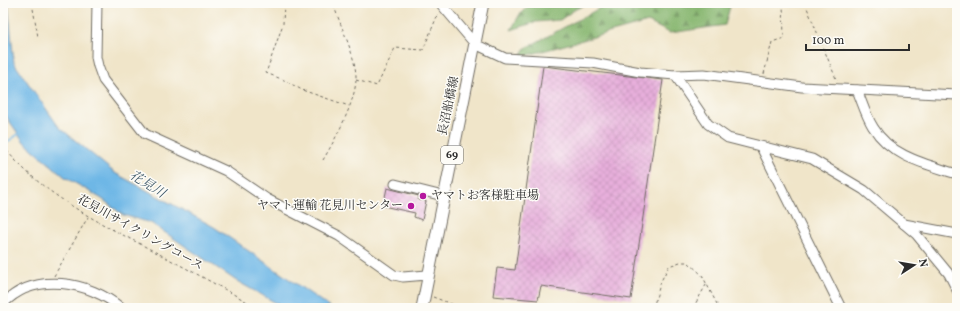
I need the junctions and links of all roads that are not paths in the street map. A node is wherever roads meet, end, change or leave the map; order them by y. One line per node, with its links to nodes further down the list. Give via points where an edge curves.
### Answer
1 (97, 3): 14 (street, via 96,57 103,80 144,134 226,171 267,199 338,236 394,275)
2 (483, 3): 4 (main road, 長沼船橋線 / 69)
3 (441, 4): 4 (street)
4 (475, 44): 5 (street, via 505,58 593,63 640,72); 11 (main road, 長沼船橋線 / 69)
5 (675, 75): 6 (street, via 704,74 802,87); 8 (street, via 708,124 728,138)
6 (857, 90): 7 (street); 9 (street, via 872,127 888,146 907,157)
7 (957, 95)
8 (761, 146): 12 (street, via 812,159 829,168 864,190); 19 (street)
9 (957, 174)
10 (395, 184): 11 (street)
11 (443, 196): 14 (main road, 長沼船橋線 / 69)
12 (903, 223): 13 (street); 15 (street, via 940,262)
13 (957, 234)
14 (427, 275): 18 (main road, 長沼船橋線 / 69)
15 (957, 290)
16 (3, 304): 17 (street, via 17,291 50,283 71,285 91,291)
17 (120, 308)
18 (422, 308)
19 (841, 308)

